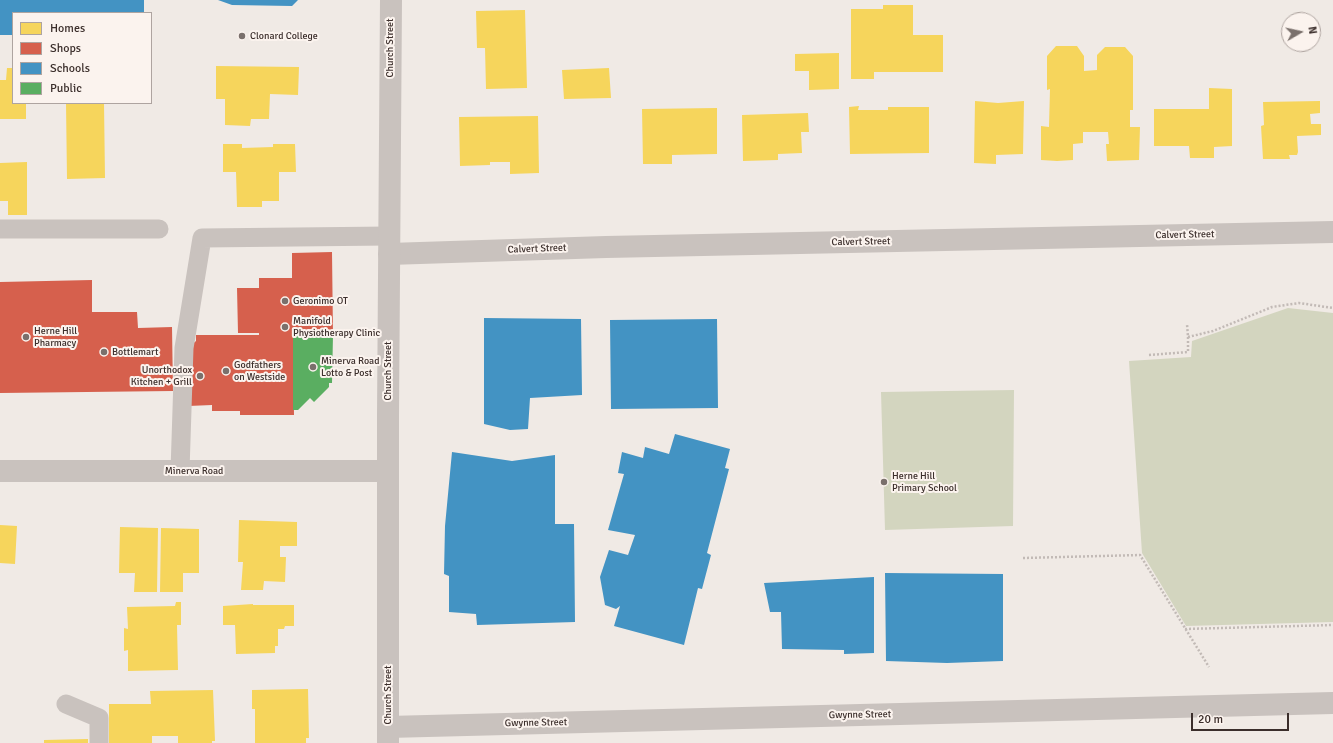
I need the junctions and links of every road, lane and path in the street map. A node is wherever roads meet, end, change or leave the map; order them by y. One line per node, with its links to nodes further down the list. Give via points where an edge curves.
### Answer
1 (391, 0): 5 (street, Church Street)
2 (0, 229): 3 (lane)
3 (160, 229)
4 (1333, 232): 5 (street, Calvert Street, via 606,247)
5 (389, 245): 11 (lane, via 202,238 184,348); 12 (street, Church Street)
6 (1333, 308): 8 (path, via 1298,303 1272,307 1213,331)
7 (1187, 324): 8 (path)
8 (1188, 338): 9 (path, via 1188,352)
9 (1149, 355)
10 (0, 471): 11 (street, Minerva Road)
11 (180, 471): 12 (street, Minerva Road)
12 (388, 471): 19 (street, Church Street)
13 (1023, 558): 15 (path, via 1140,555)
14 (1333, 625): 15 (path)
15 (1185, 629): 16 (path)
16 (1209, 667)
17 (1333, 703): 19 (street, Gwynne Street)
18 (66, 704): 20 (lane, via 99,718)
19 (388, 735)
20 (99, 743)

